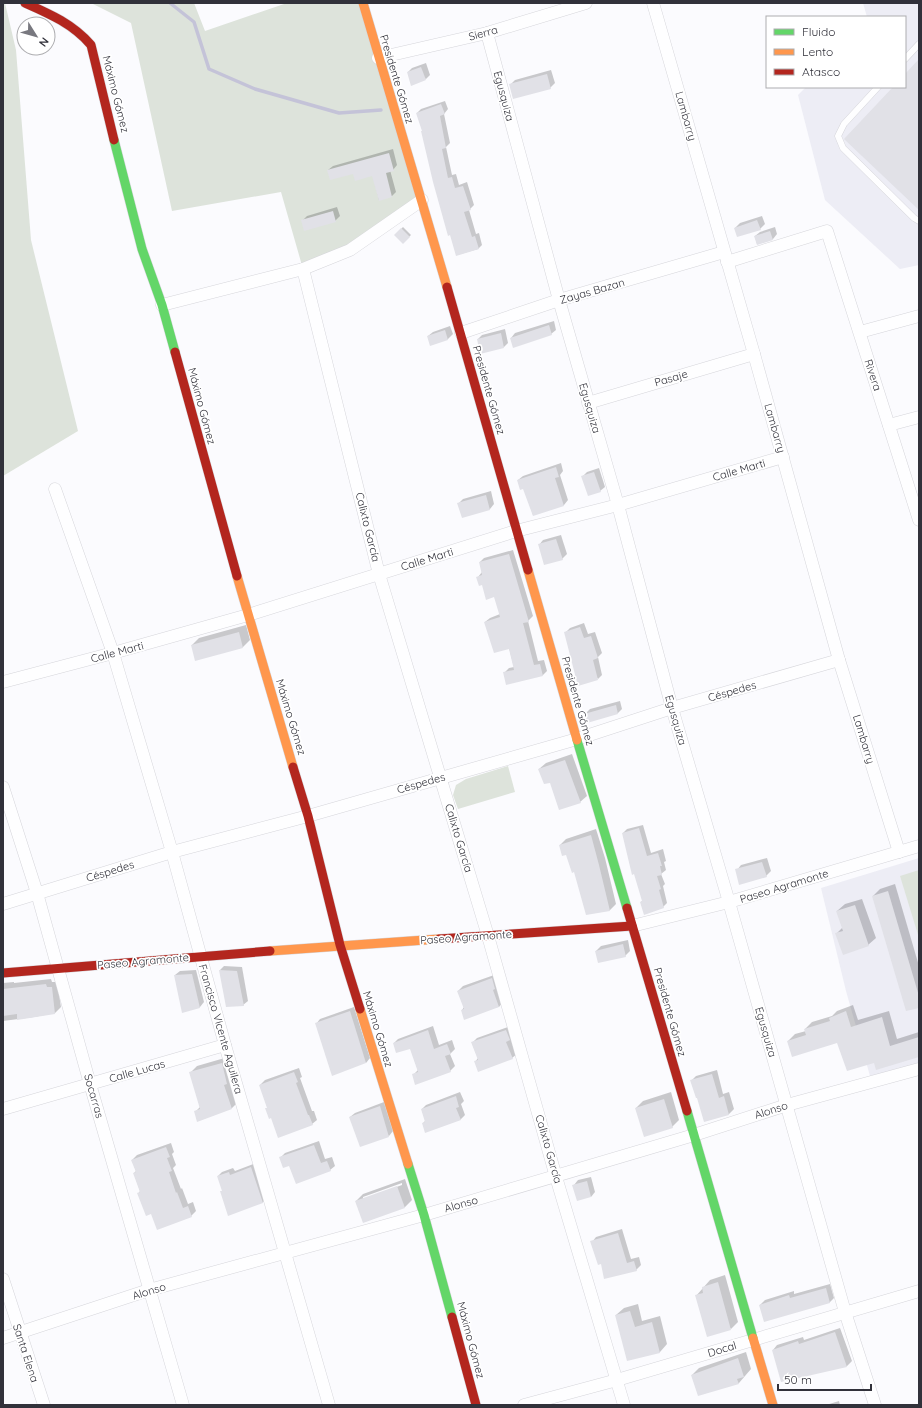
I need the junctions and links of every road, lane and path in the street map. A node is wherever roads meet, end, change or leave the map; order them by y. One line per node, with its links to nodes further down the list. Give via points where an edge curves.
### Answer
1 (25, 3): 16 (street, Máximo Gómez, via 75,27 91,45 142,249)
2 (363, 3): 7 (street, Presidente Gómez)
3 (586, 3): 5 (street, Sierra)
4 (653, 3): 13 (street, Lambarry)
5 (487, 33): 7 (street, Sierra); 15 (street, Egusquiza)
6 (919, 44): 8 (lane)
7 (378, 58): 10 (street, Presidente Gómez)
8 (906, 58)
9 (877, 88): 11 (lane, via 844,124 838,136 843,148)
10 (422, 200): 14 (street, via 350,250); 19 (street, Presidente Gómez)
11 (919, 221)
12 (827, 231): 13 (street, Zayas Bazan); 18 (street, Rivera)
13 (726, 257): 15 (street, Zayas Bazan); 20 (street, Lambarry)
14 (303, 269): 16 (street); 29 (street, Calixto García)
15 (559, 300): 19 (street, Zayas Bazan); 21 (street, Egusquiza)
16 (162, 305): 30 (street, Máximo Gómez)
17 (919, 316): 18 (street)
18 (860, 332): 23 (street, Rivera)
19 (461, 333): 28 (street, Presidente Gómez)
20 (754, 354): 21 (street, Pasaje); 24 (street, Lambarry)
21 (588, 403): 26 (street, Egusquiza)
22 (919, 417): 23 (street)
23 (889, 425): 27 (street, Rivera)
24 (783, 457): 26 (street, Calle Marti); 32 (street, Lambarry)
25 (54, 489): 31 (street, Francisco Vicente Aguilera)
26 (618, 505): 28 (street, Calle Marti); 34 (street, Egusquiza)
27 (919, 517)
28 (516, 531): 29 (street, Calle Marti); 35 (street, Presidente Gómez)
29 (380, 574): 30 (street, Calle Marti); 36 (street, Calixto García)
30 (248, 615): 31 (street, Calle Marti); 38 (street, Máximo Gómez)
31 (113, 654): 33 (street, Calle Marti); 40 (street, Francisco Vicente Aguilera)
32 (839, 660): 34 (street, Céspedes); 41 (street, Lambarry)
33 (3, 682)
34 (672, 708): 35 (street, Céspedes); 43 (street, Egusquiza)
35 (577, 739): 36 (street, Céspedes); 45 (street, Presidente Gómez)
36 (441, 778): 38 (street, Céspedes); 46 (street, Calixto García)
37 (3, 786): 42 (street, Socarras)
38 (308, 816): 40 (street, Céspedes); 47 (street, Máximo Gómez)
39 (919, 846): 41 (street, Paseo Agramonte)
40 (172, 852): 42 (street, Céspedes); 48 (street, Francisco Vicente Aguilera)
41 (899, 852): 43 (street, Paseo Agramonte)
42 (37, 893): 44 (street, Céspedes); 49 (street, Socarras)
43 (729, 902): 45 (street, Paseo Agramonte); 54 (street, Egusquiza)
44 (3, 904)
45 (632, 926): 46 (street, Paseo Agramonte); 56 (street, Presidente Gómez)
46 (488, 936): 47 (street, Paseo Agramonte); 57 (street, Calixto García)
47 (340, 945): 48 (street, Paseo Agramonte); 58 (street, Máximo Gómez)
48 (200, 956): 49 (street, Paseo Agramonte); 51 (street, Francisco Vicente Aguilera)
49 (59, 968): 50 (street, Paseo Agramonte); 53 (street, Socarras)
50 (3, 974)
51 (225, 1045): 53 (street, Calle Lucas); 59 (street, Francisco Vicente Aguilera)
52 (919, 1069): 54 (street, Alonso)
53 (90, 1084): 55 (street, Calle Lucas); 61 (street, Socarras)
54 (787, 1105): 56 (street, Alonso); 63 (street, Egusquiza)
55 (3, 1109)
56 (694, 1135): 57 (street, Alonso); 66 (street, Presidente Gómez)
57 (556, 1177): 58 (street, Alonso); 67 (street, Calixto García)
58 (424, 1215): 59 (street, Alonso); 71 (street, Máximo Gómez)
59 (286, 1252): 61 (street, Alonso); 70 (street, Francisco Vicente Aguilera)
60 (3, 1279): 64 (street, Santa Elena)
61 (150, 1290): 64 (street, Alonso); 69 (street, Socarras)
62 (919, 1291): 63 (street, Docal)
63 (845, 1312): 66 (street, Docal); 75 (street, Egusquiza)
64 (19, 1332): 65 (street, Alonso); 68 (street, Santa Elena)
65 (3, 1338)
66 (754, 1339): 67 (street, Docal); 74 (street, Presidente Gómez)
67 (617, 1380): 72 (street, Docal); 73 (street, Calixto García)
68 (44, 1405)
69 (183, 1405)
70 (329, 1405)
71 (476, 1405)
72 (524, 1405)
73 (624, 1405)
74 (773, 1405)
75 (875, 1405)

